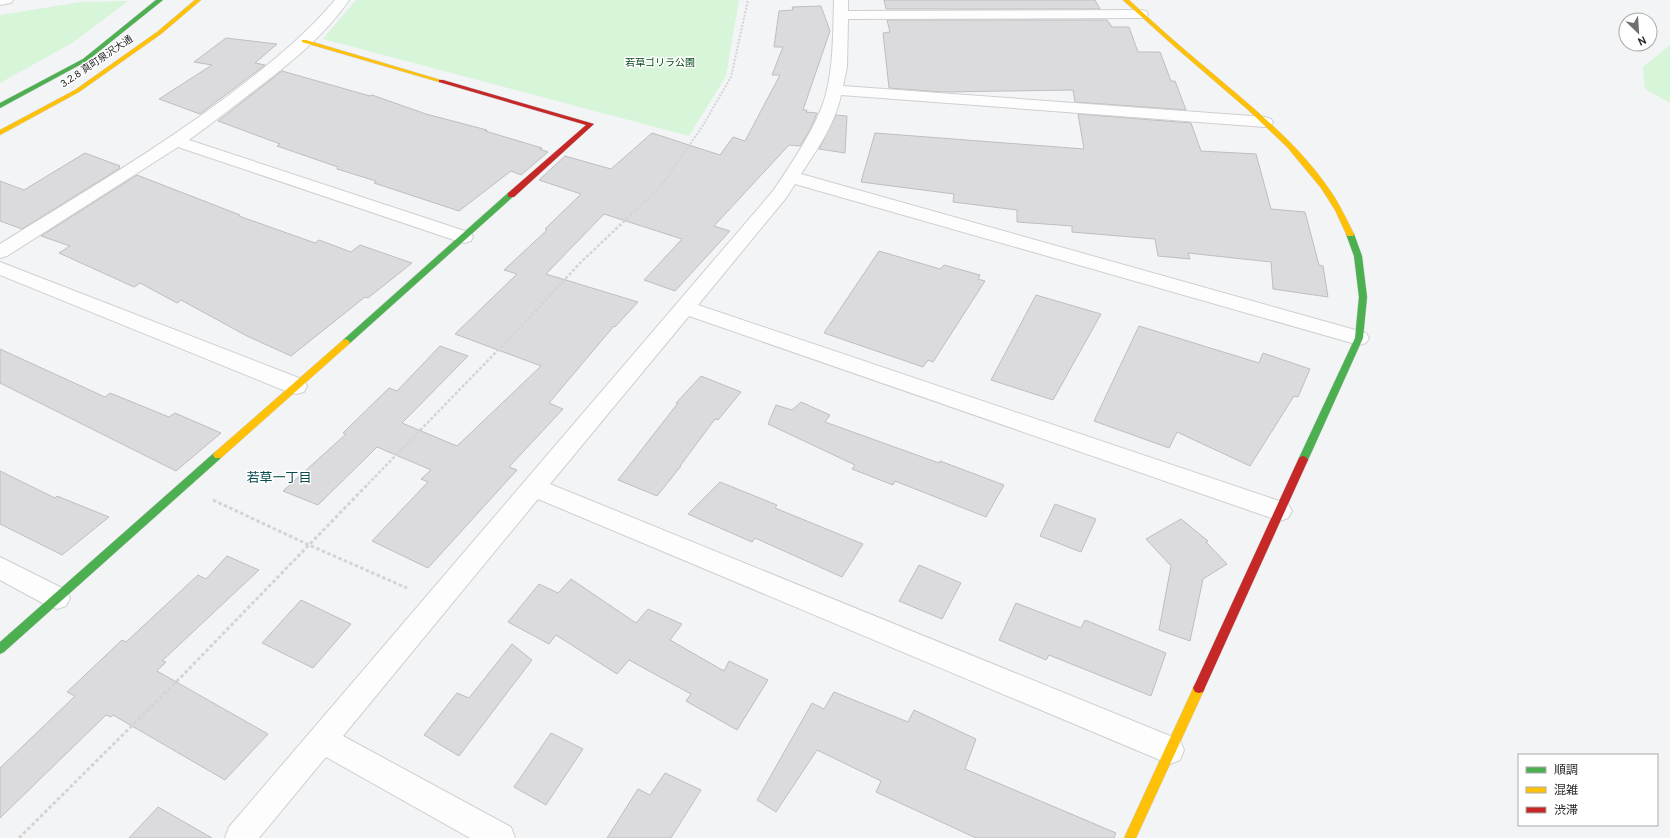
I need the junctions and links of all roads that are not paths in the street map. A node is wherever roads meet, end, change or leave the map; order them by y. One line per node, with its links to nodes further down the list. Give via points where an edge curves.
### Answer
1 (6, 0): 6 (street)
2 (160, 0): 11 (street, 3.2.8 真町泉沢大通, via 86,60)
3 (198, 0): 13 (street, 3.2.8 真町泉沢大通, via 159,33 77,91)
4 (342, 0): 9 (street)
5 (1126, 0): 8 (street)
6 (0, 1)
7 (841, 8): 8 (street); 10 (street, via 839,67)
8 (1140, 14): 12 (street)
9 (304, 41): 14 (street, via 261,78); 16 (street, via 591,124)
10 (834, 90): 12 (street); 15 (street, via 830,108 813,143)
11 (0, 106)
12 (1265, 122): 20 (street, via 1328,191 1345,222 1358,256 1363,297)
13 (0, 133)
14 (176, 141): 16 (street); 17 (street)
15 (791, 177): 19 (street, via 780,194); 20 (street)
16 (464, 237): 21 (street)
17 (0, 252)
18 (0, 268): 21 (street)
19 (686, 308): 22 (street); 23 (street)
20 (1359, 338): 23 (street)
21 (296, 386): 25 (street)
22 (535, 488): 27 (street); 28 (street)
23 (1280, 511): 28 (street)
24 (0, 568): 25 (street)
25 (57, 598): 26 (street)
26 (0, 649)
27 (322, 740): 29 (street); 30 (street)
28 (1170, 750): 31 (street)
29 (240, 838)
30 (500, 838)
31 (1130, 838)

